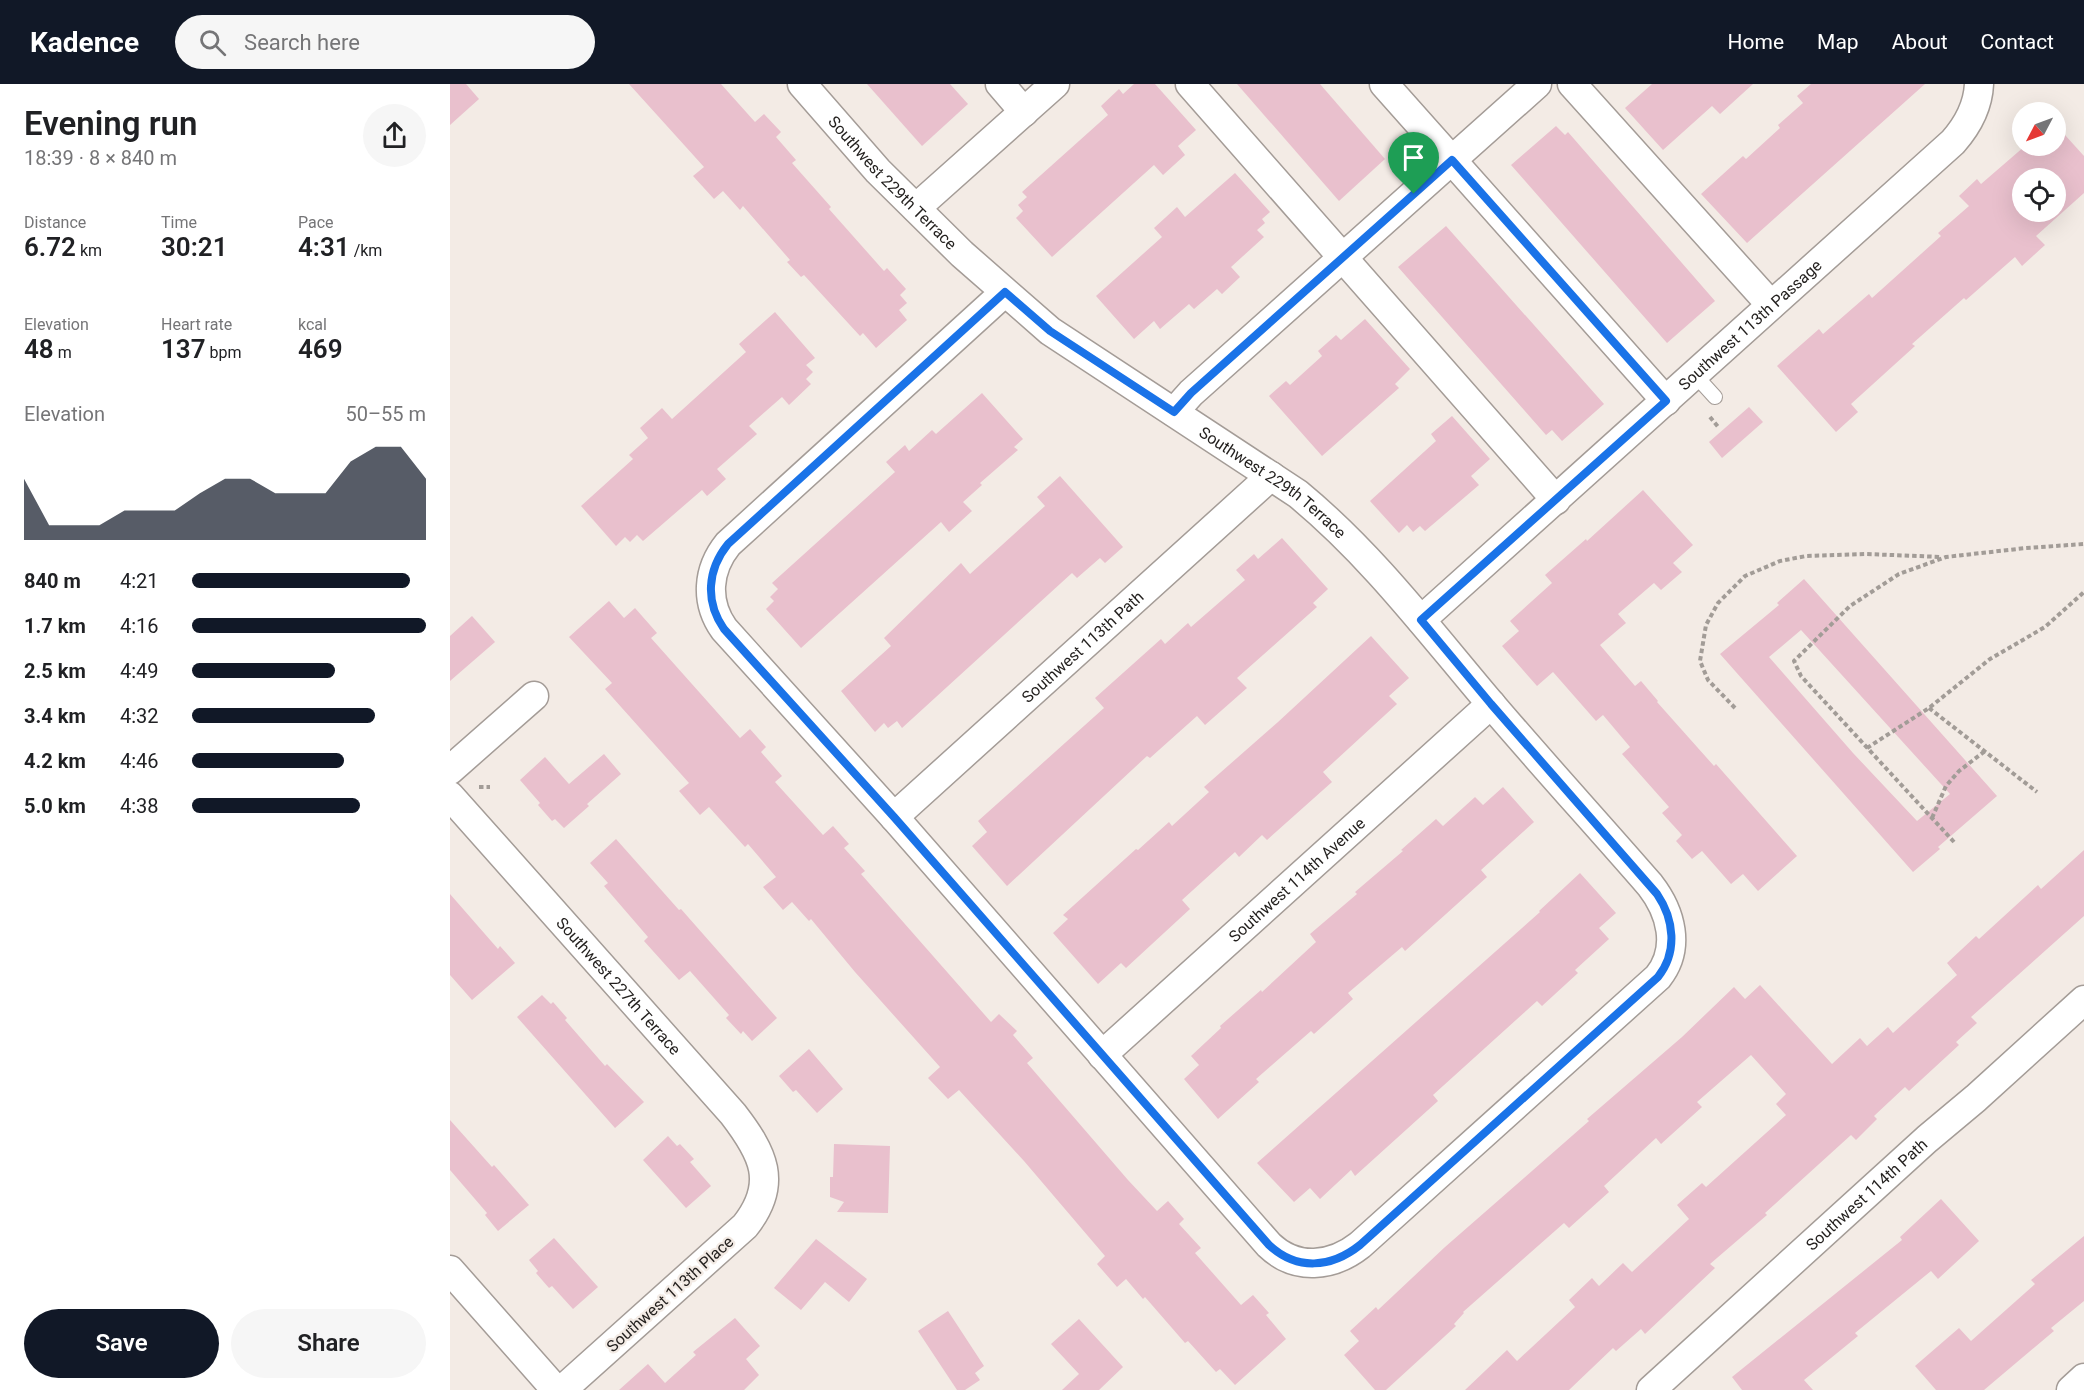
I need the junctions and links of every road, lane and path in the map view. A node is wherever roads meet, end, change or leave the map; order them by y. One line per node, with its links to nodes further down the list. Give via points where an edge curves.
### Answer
1 (802, 84): 11 (street, Southwest 229th Terrace)
2 (1000, 84): 9 (street)
3 (1055, 84): 9 (street)
4 (1190, 84): 12 (street)
5 (1384, 84): 10 (street)
6 (1537, 84): 10 (street)
7 (1572, 84): 14 (street)
8 (1979, 86): 14 (street, Southwest 113th Passage, via 1972,117 1953,142)
9 (1024, 112): 11 (street)
10 (1452, 160): 12 (street); 17 (street)
11 (916, 208): 13 (street, Southwest 229th Terrace)
12 (1342, 258): 18 (street); 20 (street)
13 (1005, 292): 18 (street, Southwest 229th Terrace, via 1050,331); 34 (street, via 728,544 713,570 711,600 724,629)
14 (1771, 305): 15 (street, Southwest 113th Passage)
15 (1695, 375): 16 (lane); 17 (street, Southwest 113th Passage)
16 (1715, 397)
17 (1666, 401): 20 (street, Southwest 113th Passage)
18 (1174, 412): 19 (street, Southwest 229th Terrace)
19 (1271, 476): 24 (street, Southwest 229th Terrace, via 1331,521); 34 (street, Southwest 113th Path)
20 (1556, 500): 24 (street, Southwest 113th Passage)
21 (2084, 544): 22 (path)
22 (1946, 557): 27 (path, via 1806,556 1780,561 1745,576 1718,603 1706,625 1700,661 1708,680); 29 (path, via 1899,574 1850,606 1794,661 1801,676)
23 (2084, 592): 28 (path, via 2045,627 1990,659)
24 (1421, 620): 26 (street, Southwest 229th Terrace)
25 (534, 696): 31 (street)
26 (1491, 704): 38 (street, Southwest 114th Avenue); 38 (street, Southwest 229th Terrace, via 1664,904 1672,945 1658,977 1360,1245 1333,1261 1293,1261 1276,1252)
27 (1735, 708)
28 (1929, 708): 29 (path); 30 (path)
29 (1867, 748): 35 (path)
30 (1985, 751): 32 (path); 35 (path, via 1946,786)
31 (450, 770)
32 (2037, 792)
33 (450, 796): 39 (street, Southwest 227th Terrace, via 734,1114 760,1155)
34 (894, 817): 38 (street)
35 (1932, 818): 36 (path)
36 (1954, 842)
37 (2084, 1000): 44 (street, Southwest 114th Path)
38 (1102, 1055)
39 (765, 1188): 43 (street, Southwest 113th Place, via 756,1212 738,1233)
40 (450, 1270): 42 (street)
41 (2084, 1378): 45 (street)
42 (556, 1390)
43 (562, 1390)
44 (1651, 1390)
45 (2071, 1390)

